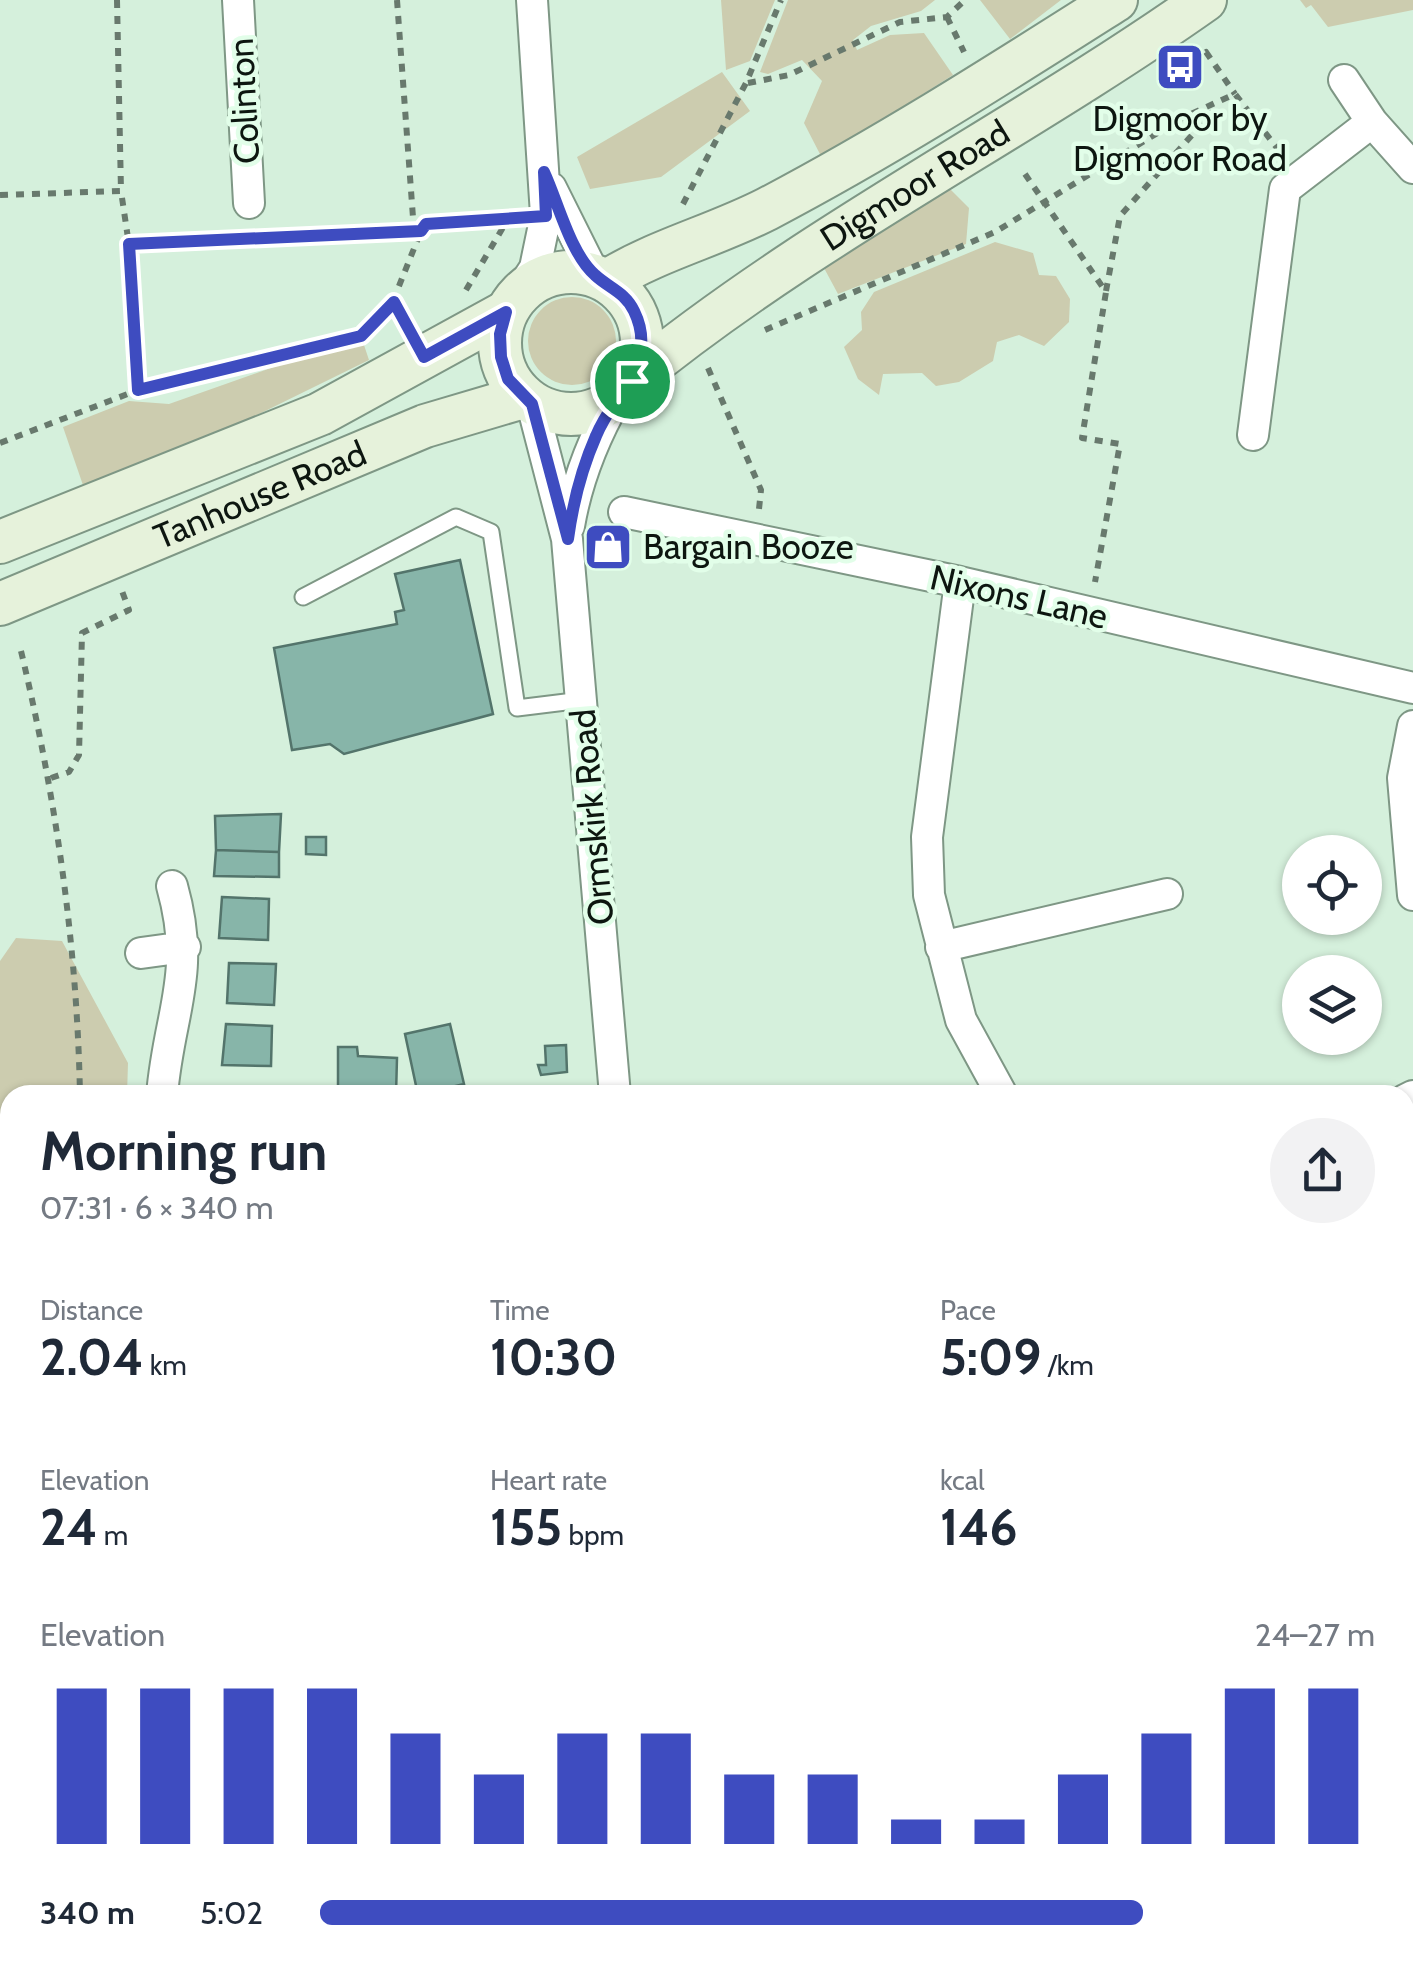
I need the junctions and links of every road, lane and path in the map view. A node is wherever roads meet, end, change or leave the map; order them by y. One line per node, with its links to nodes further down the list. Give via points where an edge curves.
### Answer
1 (117, 0): 21 (path)
2 (238, 0): 24 (street, Colinton)
3 (397, 0): 28 (path)
4 (532, 0): 18 (street)
5 (781, 0): 13 (path)
6 (965, 0): 9 (path)
7 (1116, 0): 31 (street, Digmoor Road, via 764,210)
8 (1205, 0): 40 (street, Digmoor Road, via 1101,74 786,267)
9 (947, 17): 10 (path); 13 (path, via 900,22 788,74)
10 (965, 53)
11 (1166, 78): 14 (path, via 1206,52)
12 (1344, 80): 16 (street)
13 (746, 83): 27 (path)
14 (1236, 94): 15 (path); 20 (path)
15 (1220, 104): 23 (path, via 1182,118); 32 (path, via 1120,216)
16 (1372, 122): 17 (street); 20 (street)
17 (1413, 168)
18 (544, 172): 25 (street); 31 (street)
19 (1025, 174): 23 (path)
20 (1300, 178): 43 (street, via 1285,189)
21 (122, 190): 22 (path); 30 (path)
22 (0, 195)
23 (1044, 202): 32 (path); 37 (path, via 995,232)
24 (250, 203): 29 (path)
25 (546, 216): 26 (path); 34 (street, via 536,268)
26 (509, 218): 28 (path, via 426,224); 35 (path)
27 (676, 218)
28 (417, 231): 29 (path); 33 (path)
29 (251, 238): 30 (path)
30 (129, 244): 41 (path)
31 (601, 278): 34 (street, via 554,273); 40 (street, via 633,308 640,326 642,345)
32 (1106, 292): 55 (path, via 1082,438 1120,444)
33 (394, 302): 36 (path); 41 (path, via 361,336)
34 (512, 303): 38 (street, Tanhouse Road); 42 (street, via 500,334 501,357 508,379)
35 (458, 304)
36 (402, 317): 38 (path); 38 (path)
37 (758, 333)
38 (420, 338): 46 (street, Tanhouse Road, via 320,414)
39 (702, 355): 49 (path, via 762,490)
40 (624, 389): 42 (street, via 598,409 576,414); 48 (street, Ormskirk Road, via 576,487)
41 (138, 390): 44 (path)
42 (528, 400): 48 (street, Ormskirk Road); 51 (street, Tanhouse Road, via 425,426)
43 (1253, 434)
44 (0, 442)
45 (624, 512): 49 (street, Nixons Lane)
46 (60, 517): 47 (street); 50 (street, Tanhouse Road)
47 (0, 530)
48 (568, 539): 58 (street, Ormskirk Road)
49 (754, 539): 52 (street, Nixons Lane)
50 (0, 542)
51 (112, 559): 54 (street, Tanhouse Road); 56 (street); 60 (path, via 129,610 82,633 79,755 69,772)
52 (960, 582): 55 (street, Nixons Lane); 65 (street, via 927,837 929,895)
53 (303, 597): 58 (lane, via 456,517 491,532 517,708)
54 (0, 604)
55 (1089, 612): 57 (street, Nixons Lane)
56 (10, 636): 60 (path)
57 (1413, 688)
58 (582, 700): 69 (street, Ormskirk Road)
59 (1413, 726): 63 (street, via 1402,778)
60 (51, 778): 67 (path, via 78,990)
61 (172, 886): 64 (street)
62 (1168, 894): 65 (street)
63 (1413, 896)
64 (185, 947): 66 (street); 68 (street)
65 (941, 947): 70 (street, via 961,1020)
66 (141, 953)
67 (80, 1085)
68 (163, 1085)
69 (615, 1085)
70 (997, 1085)

